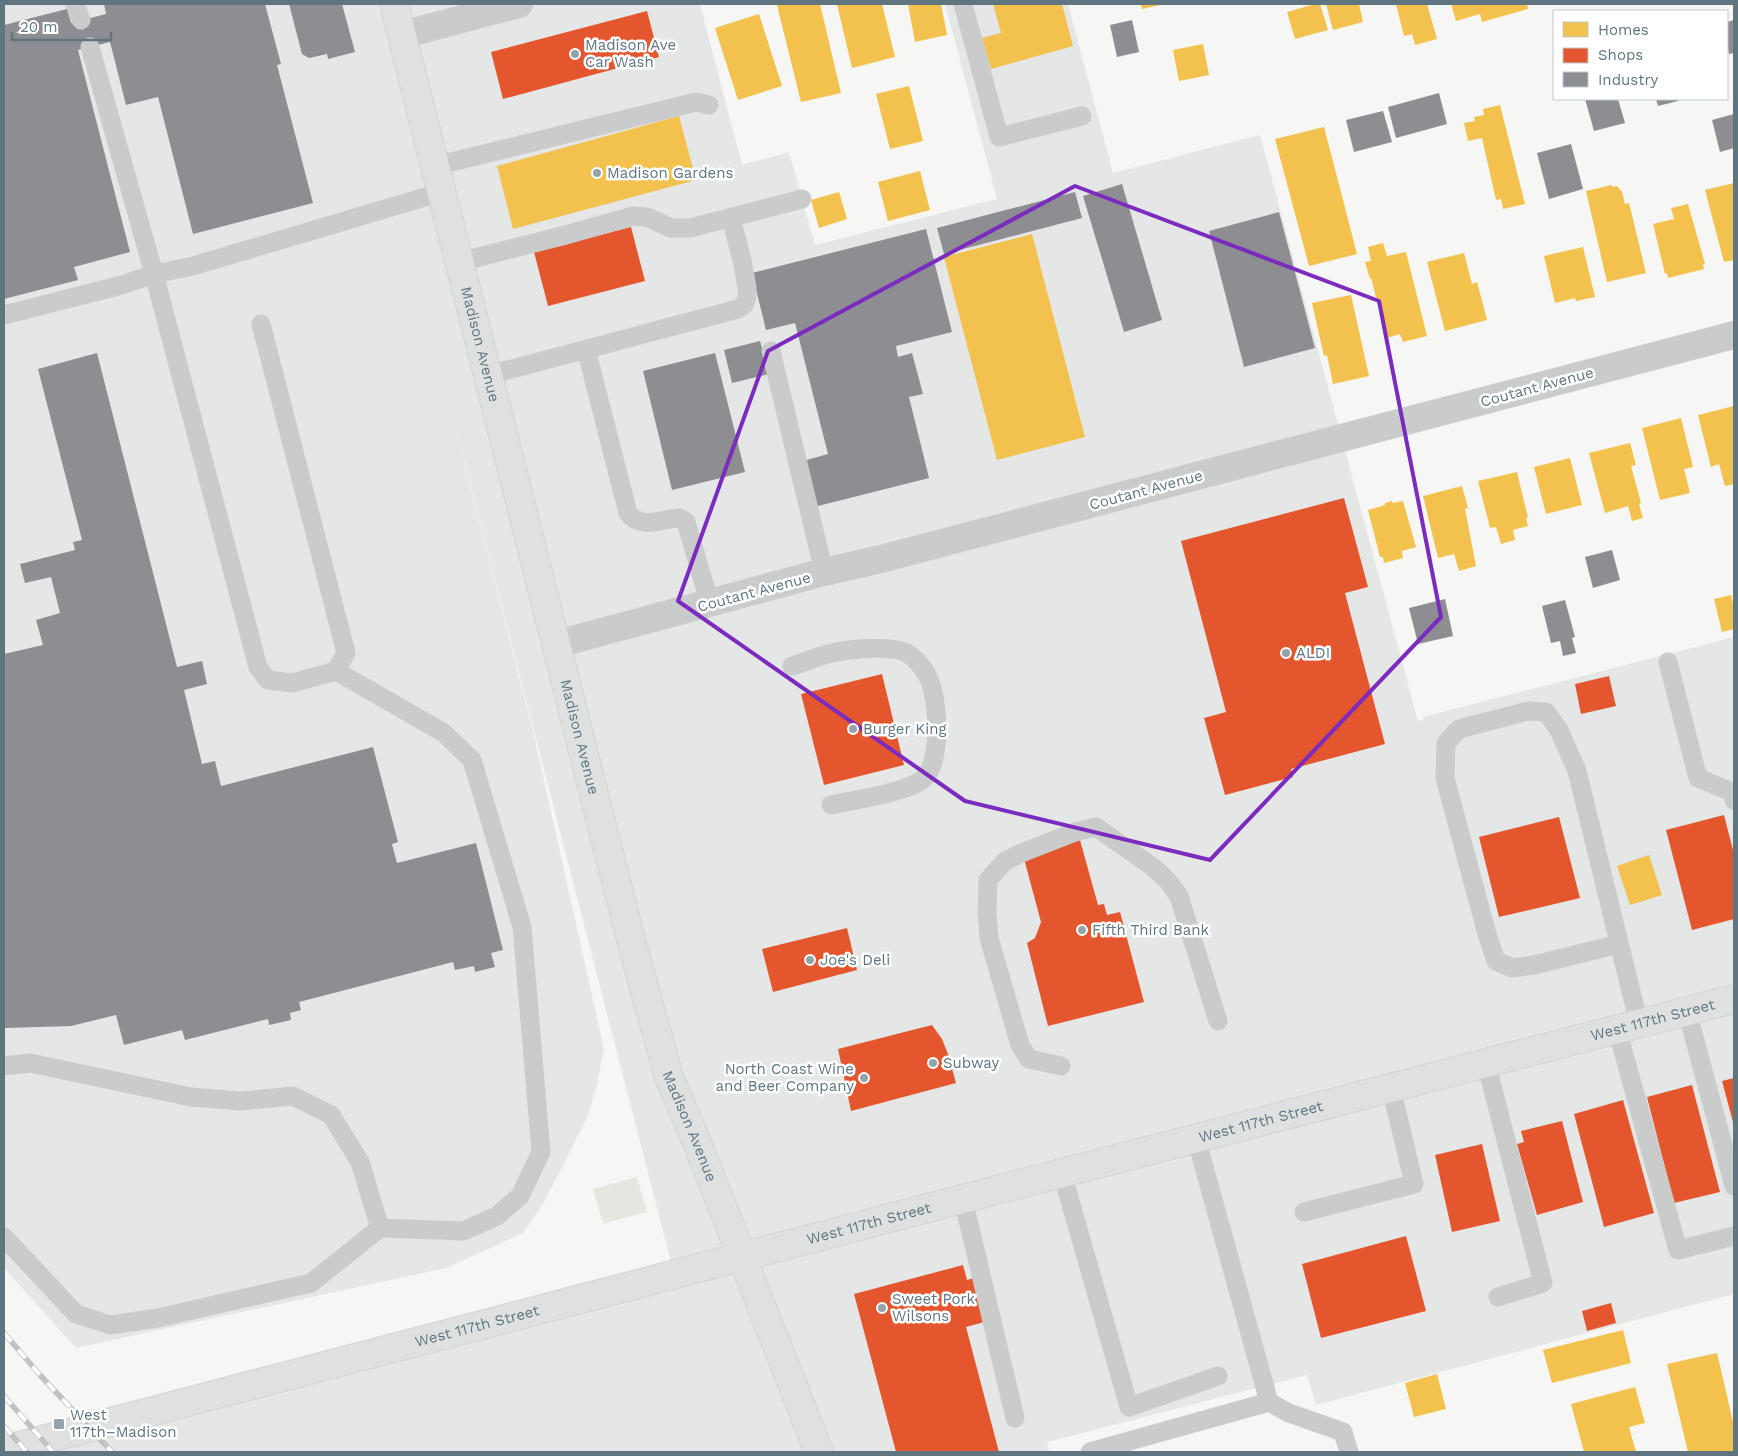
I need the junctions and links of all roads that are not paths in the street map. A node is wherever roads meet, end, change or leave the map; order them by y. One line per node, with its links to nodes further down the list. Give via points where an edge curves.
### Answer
1 (394, 4): 4 (main road, Madison Avenue)
2 (519, 4): 4 (street)
3 (963, 4): 7 (lane, via 999,137)
4 (402, 35): 8 (main road, Madison Avenue)
5 (90, 47): 13 (lane)
6 (709, 105): 8 (lane, via 696,102)
7 (1082, 116)
8 (436, 166): 9 (main road, Madison Avenue)
9 (442, 192): 12 (main road, Madison Avenue); 13 (lane, via 193,266)
10 (802, 199): 11 (lane)
11 (731, 218): 12 (lane, via 690,228 671,228 646,217 633,216); 17 (lane, via 747,288 744,305)
12 (460, 262): 19 (main road, Madison Avenue)
13 (154, 274): 14 (lane); 25 (lane, via 258,667 268,680 292,683)
14 (4, 315)
15 (261, 324): 25 (lane, via 346,653)
16 (1734, 336): 20 (street, Coutant Avenue)
17 (586, 349): 19 (lane); 21 (lane, via 628,513 641,523 679,518 686,522)
18 (771, 351): 20 (lane)
19 (489, 375): 22 (main road, Madison Avenue)
20 (824, 572): 21 (street, Coutant Avenue)
21 (710, 604): 22 (street, Coutant Avenue)
22 (557, 644): 45 (main road, Madison Avenue, via 631,940 670,1077)
23 (1668, 662): 26 (lane, via 1698,778 1732,792)
24 (792, 666): 27 (lane, via 832,653 890,648 907,653 920,664 928,675 934,695 936,749 933,764 923,779 903,789)
25 (336, 671): 42 (lane, via 444,733 472,760 522,927 541,1152 520,1196 497,1216 463,1231)
26 (1734, 800)
27 (831, 805)
28 (1619, 944): 28 (lane, via 1577,770 1560,730 1546,712 1528,711 1459,729 1446,743 1445,778 1496,961 1512,968 1534,965); 32 (lane)
29 (1734, 999): 30 (main road, West 117th Street)
30 (1687, 1011): 32 (main road, West 117th Street); 39 (lane)
31 (1218, 1021): 35 (lane, via 1179,896 1167,880 1096,827 1075,832 1004,862 988,880 989,938 1020,1045 1028,1060)
32 (1628, 1026): 33 (main road, West 117th Street); 43 (lane, via 1678,1250)
33 (1486, 1064): 36 (main road, West 117th Street); 46 (lane, via 1544,1283)
34 (4, 1066): 42 (lane, via 30,1063 191,1097 240,1100 292,1096 331,1115 360,1162)
35 (1061, 1066)
36 (1391, 1088): 37 (main road, West 117th Street); 41 (lane, via 1414,1184)
37 (1196, 1138): 38 (main road, West 117th Street); 48 (lane)
38 (1062, 1173): 40 (main road, West 117th Street); 47 (lane, via 1128,1407)
39 (1734, 1186)
40 (963, 1199): 45 (main road, West 117th Street); 49 (lane)
41 (1304, 1212)
42 (380, 1228): 44 (lane, via 311,1283 158,1318 110,1325 76,1314)
43 (1734, 1236)
44 (4, 1237)
45 (742, 1256): 50 (main road, West 117th Street); 51 (main road, Madison Avenue)
46 (1498, 1297)
47 (1218, 1376)
48 (1269, 1402): 52 (lane); 53 (lane, via 1289,1413 1343,1432)
49 (1015, 1418)
50 (4, 1450)
51 (818, 1452)
52 (1090, 1452)
53 (1349, 1452)

